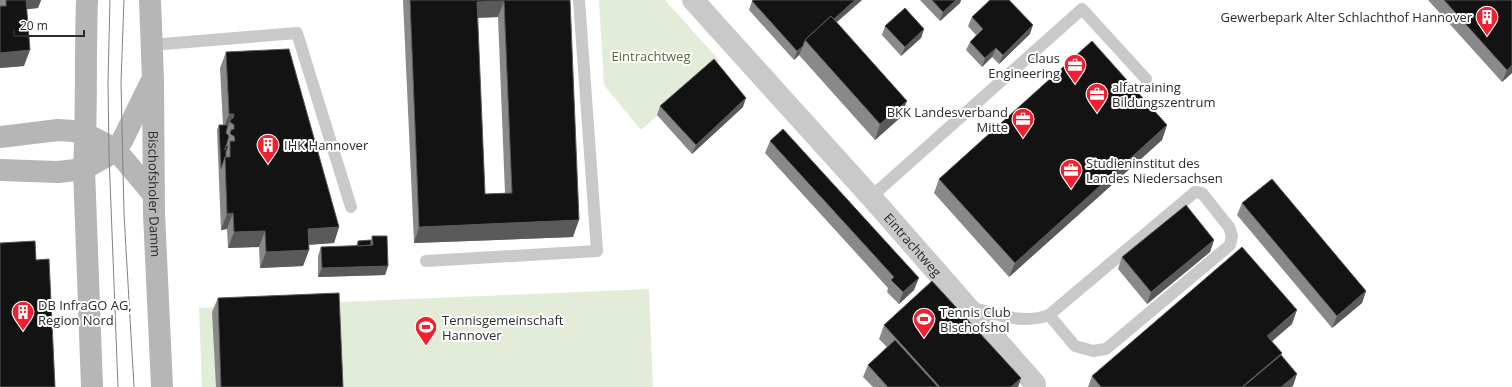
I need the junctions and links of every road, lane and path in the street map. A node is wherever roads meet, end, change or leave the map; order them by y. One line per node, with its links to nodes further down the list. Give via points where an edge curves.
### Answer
1 (88, 0): 8 (main road, via 85,52)
2 (150, 0): 5 (main road, Bischofsholer Damm)
3 (579, 0): 16 (lane, via 597,251)
4 (693, 0): 14 (street, Eintrachtweg)
5 (151, 45): 7 (main road, Bischofsholer Damm); 15 (lane, via 297,33)
6 (1146, 79): 14 (lane, via 1082,9)
7 (153, 80): 10 (main road); 13 (main road, Bischofsholer Damm)
8 (86, 134): 9 (main road, via 58,130); 10 (main road); 11 (main road)
9 (0, 137)
10 (116, 149): 11 (main road); 13 (main road)
11 (84, 169): 12 (main road, via 58,172); 20 (main road)
12 (0, 170)
13 (153, 194): 21 (main road, Bischofsholer Damm)
14 (871, 197): 17 (street, Eintrachtweg)
15 (352, 207)
16 (426, 261)
17 (967, 307): 18 (lane, via 1026,320); 19 (street, Eintrachtweg)
18 (1049, 315): 18 (lane, via 1195,192 1202,194 1229,227 1232,236 1230,245 1106,349 1093,351 1076,346)
19 (1037, 385)
20 (92, 387)
21 (162, 387)

